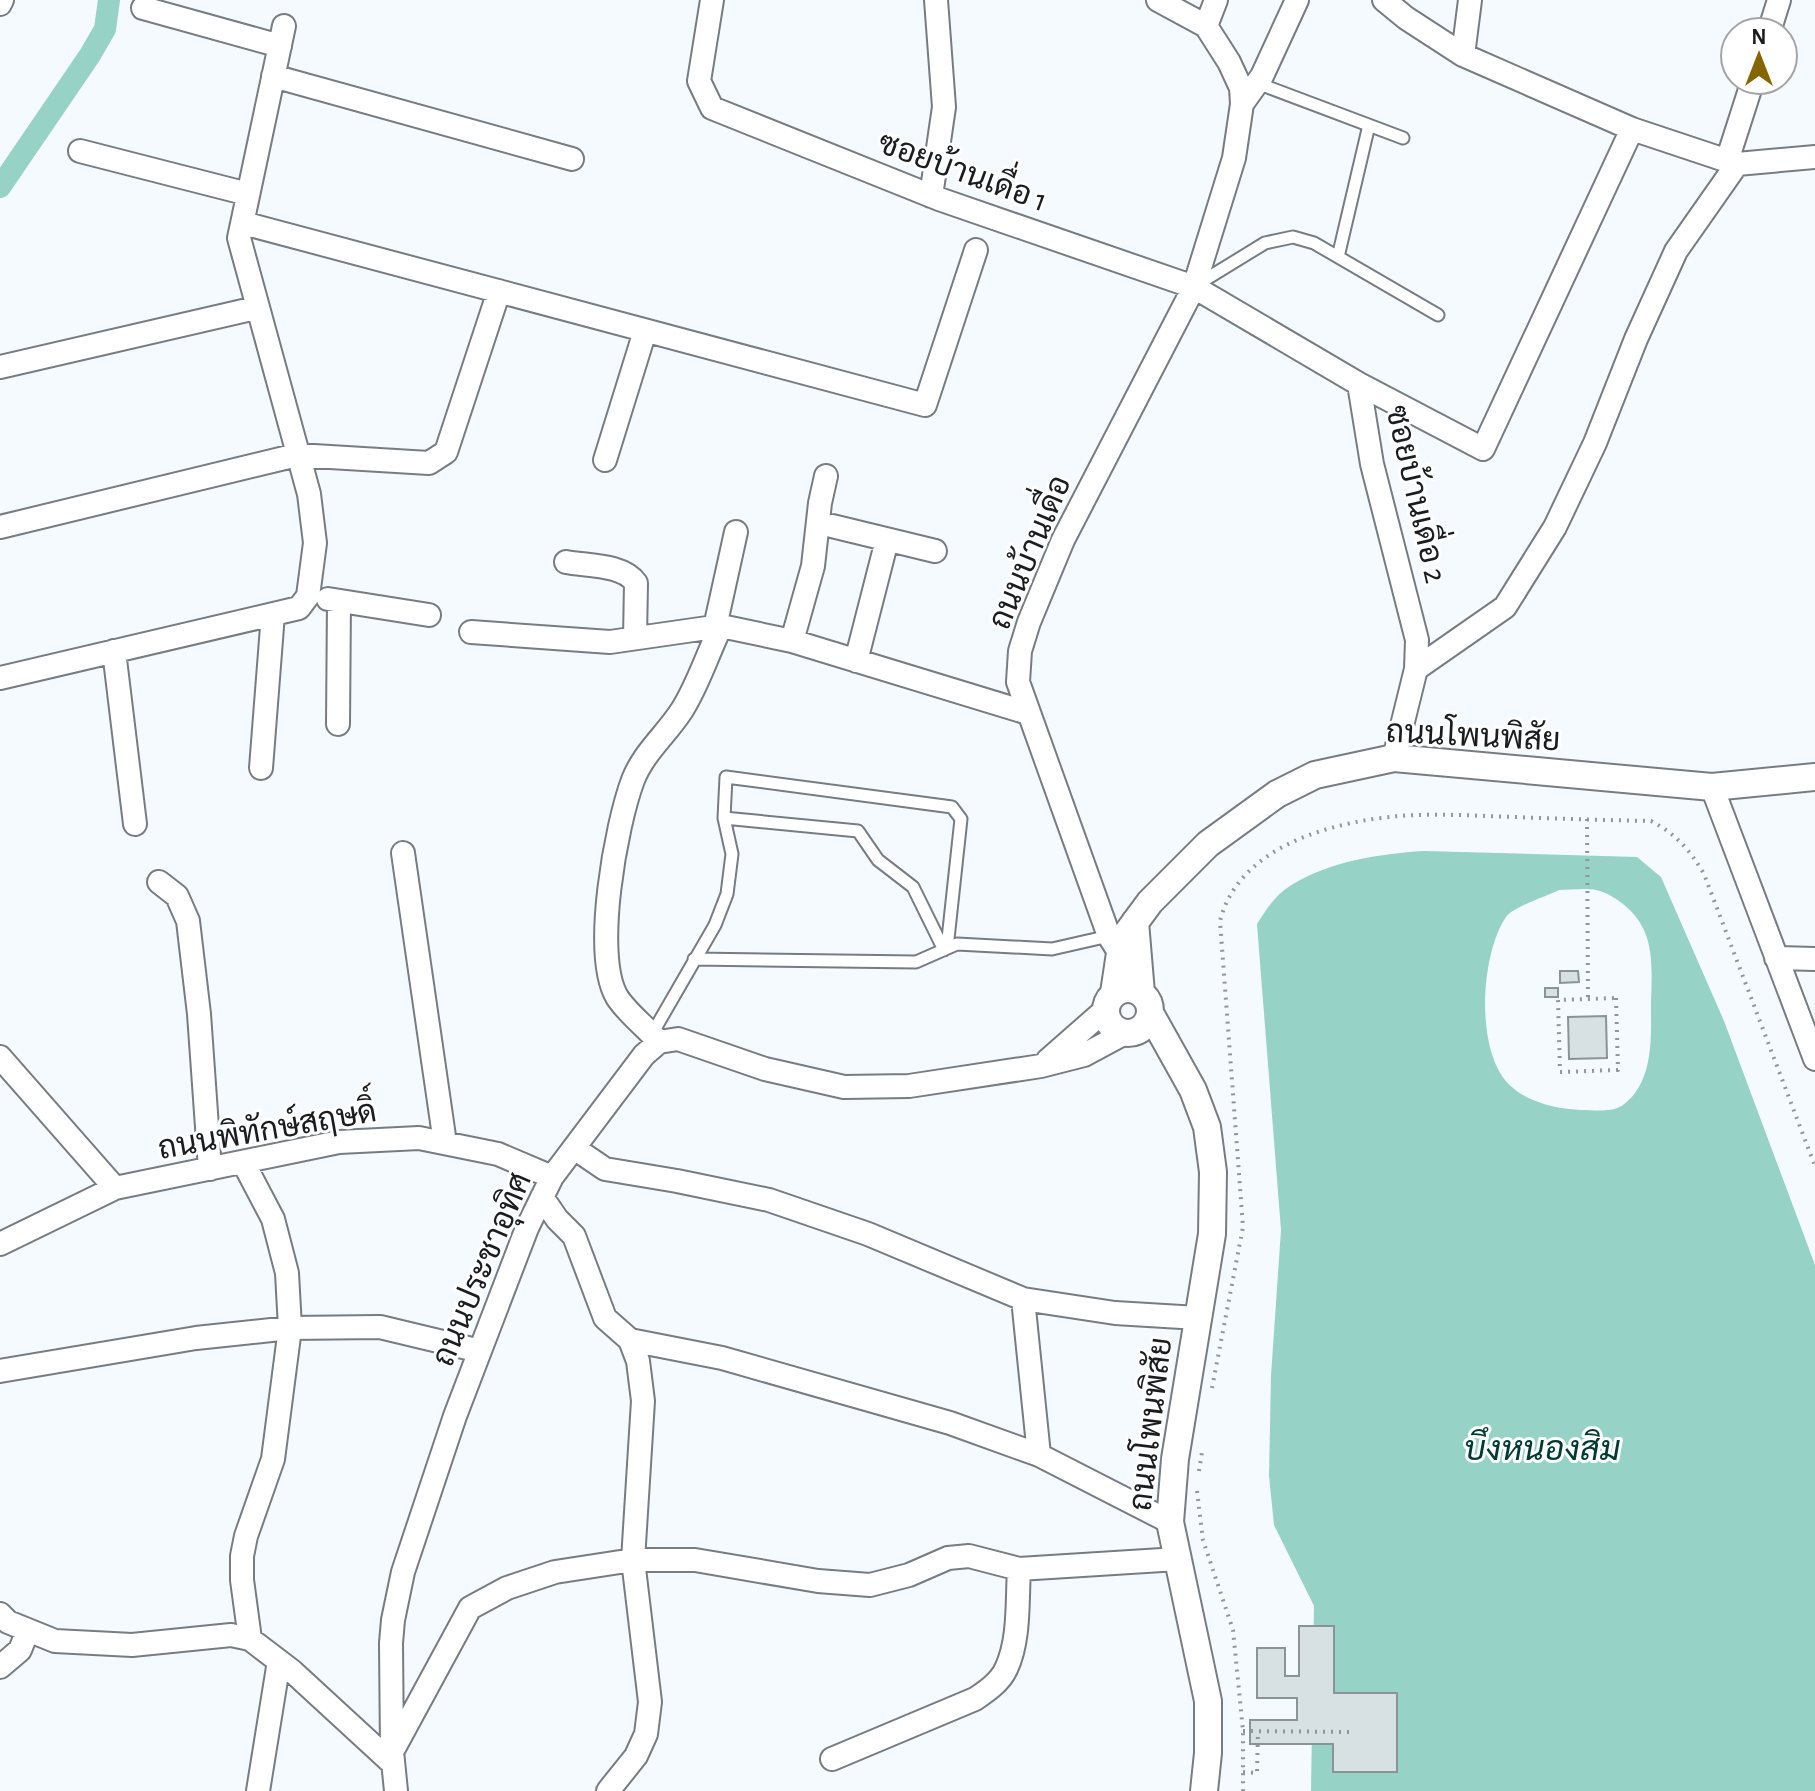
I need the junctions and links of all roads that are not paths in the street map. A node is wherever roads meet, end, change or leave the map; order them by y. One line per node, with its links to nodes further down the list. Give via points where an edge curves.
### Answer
1 (712, 0): 23 (street, ซอยบ้านเดื่อ 1, via 699,81 712,108)
2 (936, 0): 23 (street, via 944,107)
3 (1158, 0): 9 (street)
4 (1216, 0): 9 (street)
5 (1297, 0): 12 (street)
6 (1384, 0): 10 (street)
7 (1470, 0): 10 (street)
8 (143, 8): 11 (street, via 282,36)
9 (1206, 26): 14 (street, via 1241,88)
10 (1463, 55): 16 (street)
11 (273, 76): 20 (street); 22 (street)
12 (1257, 83): 14 (street); 15 (lane)
13 (1749, 96): 21 (street)
14 (1242, 104): 27 (street, ถนนบ้านเดื่อ, via 1234,158)
15 (1369, 125): 17 (lane); 26 (lane)
16 (1632, 129): 21 (street); 33 (street, via 1483,449)
17 (1403, 138)
18 (80, 151): 22 (street)
19 (1815, 157): 21 (street)
20 (572, 159)
21 (1732, 162): 53 (street, via 1676,251 1595,443 1505,607)
22 (248, 194): 24 (street)
23 (931, 196): 27 (street, ซอยบ้านเดื่อ 1)
24 (243, 223): 28 (street); 29 (street, via 239,238)
25 (976, 250): 31 (street, via 925,405)
26 (1338, 257): 27 (lane, via 1293,237 1265,243); 30 (lane)
27 (1194, 287): 33 (street, ซอยบ้านเดื่อ 2); 55 (street, ถนนบ้านเดื่อ, via 1063,540 1029,622 1018,682)
28 (499, 291): 31 (street); 34 (street, via 446,452 429,463)
29 (256, 308): 32 (street); 34 (street)
30 (1438, 315)
31 (645, 331): 35 (street)
32 (0, 367)
33 (1359, 384): 53 (street, ซอยบ้านเดื่อ 2, via 1372,464 1415,623)
34 (297, 455): 38 (street); 43 (street, via 315,543)
35 (605, 460)
36 (826, 476): 50 (street, via 813,566)
37 (832, 526): 40 (street)
38 (0, 527)
39 (736, 532): 47 (street)
40 (887, 540): 41 (street); 52 (street)
41 (935, 551)
42 (566, 562): 49 (street, via 618,571 633,579)
43 (308, 596): 44 (street); 45 (street, via 299,608)
44 (339, 601): 46 (street); 56 (street)
45 (273, 614): 51 (street); 58 (street)
46 (429, 615)
47 (718, 626): 49 (street); 50 (street); 74 (street, via 682,710 645,754 632,781 605,925 610,978 618,998)
48 (471, 632): 49 (street, via 610,642)
49 (635, 638)
50 (792, 641): 52 (street)
51 (114, 651): 54 (street); 62 (street)
52 (856, 661): 55 (street)
53 (1416, 669): 57 (street, ซอยบ้านเดื่อ 2)
54 (0, 678)
55 (1028, 713): 66 (street, ถนนบ้านเดื่อ)
56 (338, 724)
57 (1394, 758): 60 (street, ถนนโพนพิสัย); 65 (street, ถนนโพนพิสัย, via 1315,775 1277,794 1208,844)
58 (261, 768)
59 (1815, 777): 60 (street, ถนนโพนพิสัย)
60 (1712, 787): 68 (street)
61 (724, 818): 67 (lane, via 858,831 878,860 913,887); 67 (lane, via 726,777 952,807 961,819); 69 (lane, via 732,854 727,894)
62 (135, 824)
63 (403, 853): 79 (street)
64 (159, 882): 82 (street, via 177,896 188,921)
65 (1135, 922): 66 (street, ถนนโพนพิสัย); 71 (street)
66 (1114, 945): 67 (lane, via 1052,949 969,943); 71 (street, ถนนบ้านเดื่อ); 72 (street, ถนนโพนพิสัย)
67 (946, 949): 69 (lane, via 916,962)
68 (1776, 958): 70 (street); 76 (street)
69 (694, 959): 74 (lane)
70 (1815, 959)
71 (1144, 994): 72 (street, via 1127,988); 73 (street, via 1144,1027); 78 (street, ถนนโพนพิสัย)
72 (1110, 1001): 73 (street, via 1109,1023); 77 (street)
73 (1129, 1033): 77 (street, via 1084,1055); 78 (street)
74 (655, 1038): 77 (street, via 678,1039 765,1069 844,1087 909,1086); 80 (street, ถนนประชาอุทิศ)
75 (0, 1057): 84 (street)
76 (1815, 1059)
77 (1041, 1066)
78 (1182, 1068): 87 (street, ถนนโพนพิสัย, via 1207,1127 1213,1172 1212,1234)
79 (445, 1143): 81 (street, ถนนพิทักษ์สฤษดิ์, via 419,1138 339,1142); 83 (street, ถนนพิทักษ์สฤษดิ์, via 498,1154)
80 (574, 1148): 83 (street, ถนนประชาอุทิศ); 86 (street, via 605,1169 769,1200 868,1234)
81 (243, 1162): 82 (street, ถนนพิทักษ์สฤษดิ์); 88 (street, via 273,1219 287,1273)
82 (210, 1169): 84 (street, ถนนพิทักษ์สฤษดิ์)
83 (547, 1187): 89 (street, via 557,1219 574,1236 605,1318); 90 (street, ถนนประชาอุทิศ)
84 (115, 1188): 85 (street, ถนนพิทักษ์สฤษดิ์)
85 (0, 1244)
86 (1023, 1299): 87 (street); 92 (street)
87 (1198, 1318): 93 (street, ถนนโพนพิสัย)
88 (290, 1328): 90 (street, via 380,1327); 91 (street); 99 (street, via 273,1459 242,1556)
89 (630, 1340): 92 (street, via 722,1358 950,1423); 95 (street, via 643,1401)
90 (480, 1351): 102 (street, ถนนประชาอุทิศ, via 403,1572 391,1643)
91 (0, 1371)
92 (1039, 1455): 93 (street)
93 (1170, 1522): 94 (street, ถนนโพนพิสัย)
94 (1178, 1559): 96 (street); 107 (street, ถนนโพนพิสัย, via 1208,1701)
95 (633, 1560): 96 (street, via 695,1560 870,1585 948,1558 969,1556); 102 (street, via 555,1572 470,1608); 106 (street, via 650,1702 646,1734 636,1756)
96 (1019, 1569): 103 (street, via 1012,1648 1006,1670 993,1687)
97 (0, 1614): 98 (street)
98 (28, 1630): 99 (street, via 55,1641 132,1645 231,1635); 101 (street, via 20,1650)
99 (250, 1639): 100 (street)
100 (279, 1661): 102 (street); 104 (street)
101 (0, 1667)
102 (392, 1757): 105 (street, ถนนประชาอุทิศ)
103 (832, 1759)
104 (258, 1791)
105 (396, 1791)
106 (608, 1791)
107 (1204, 1791)

